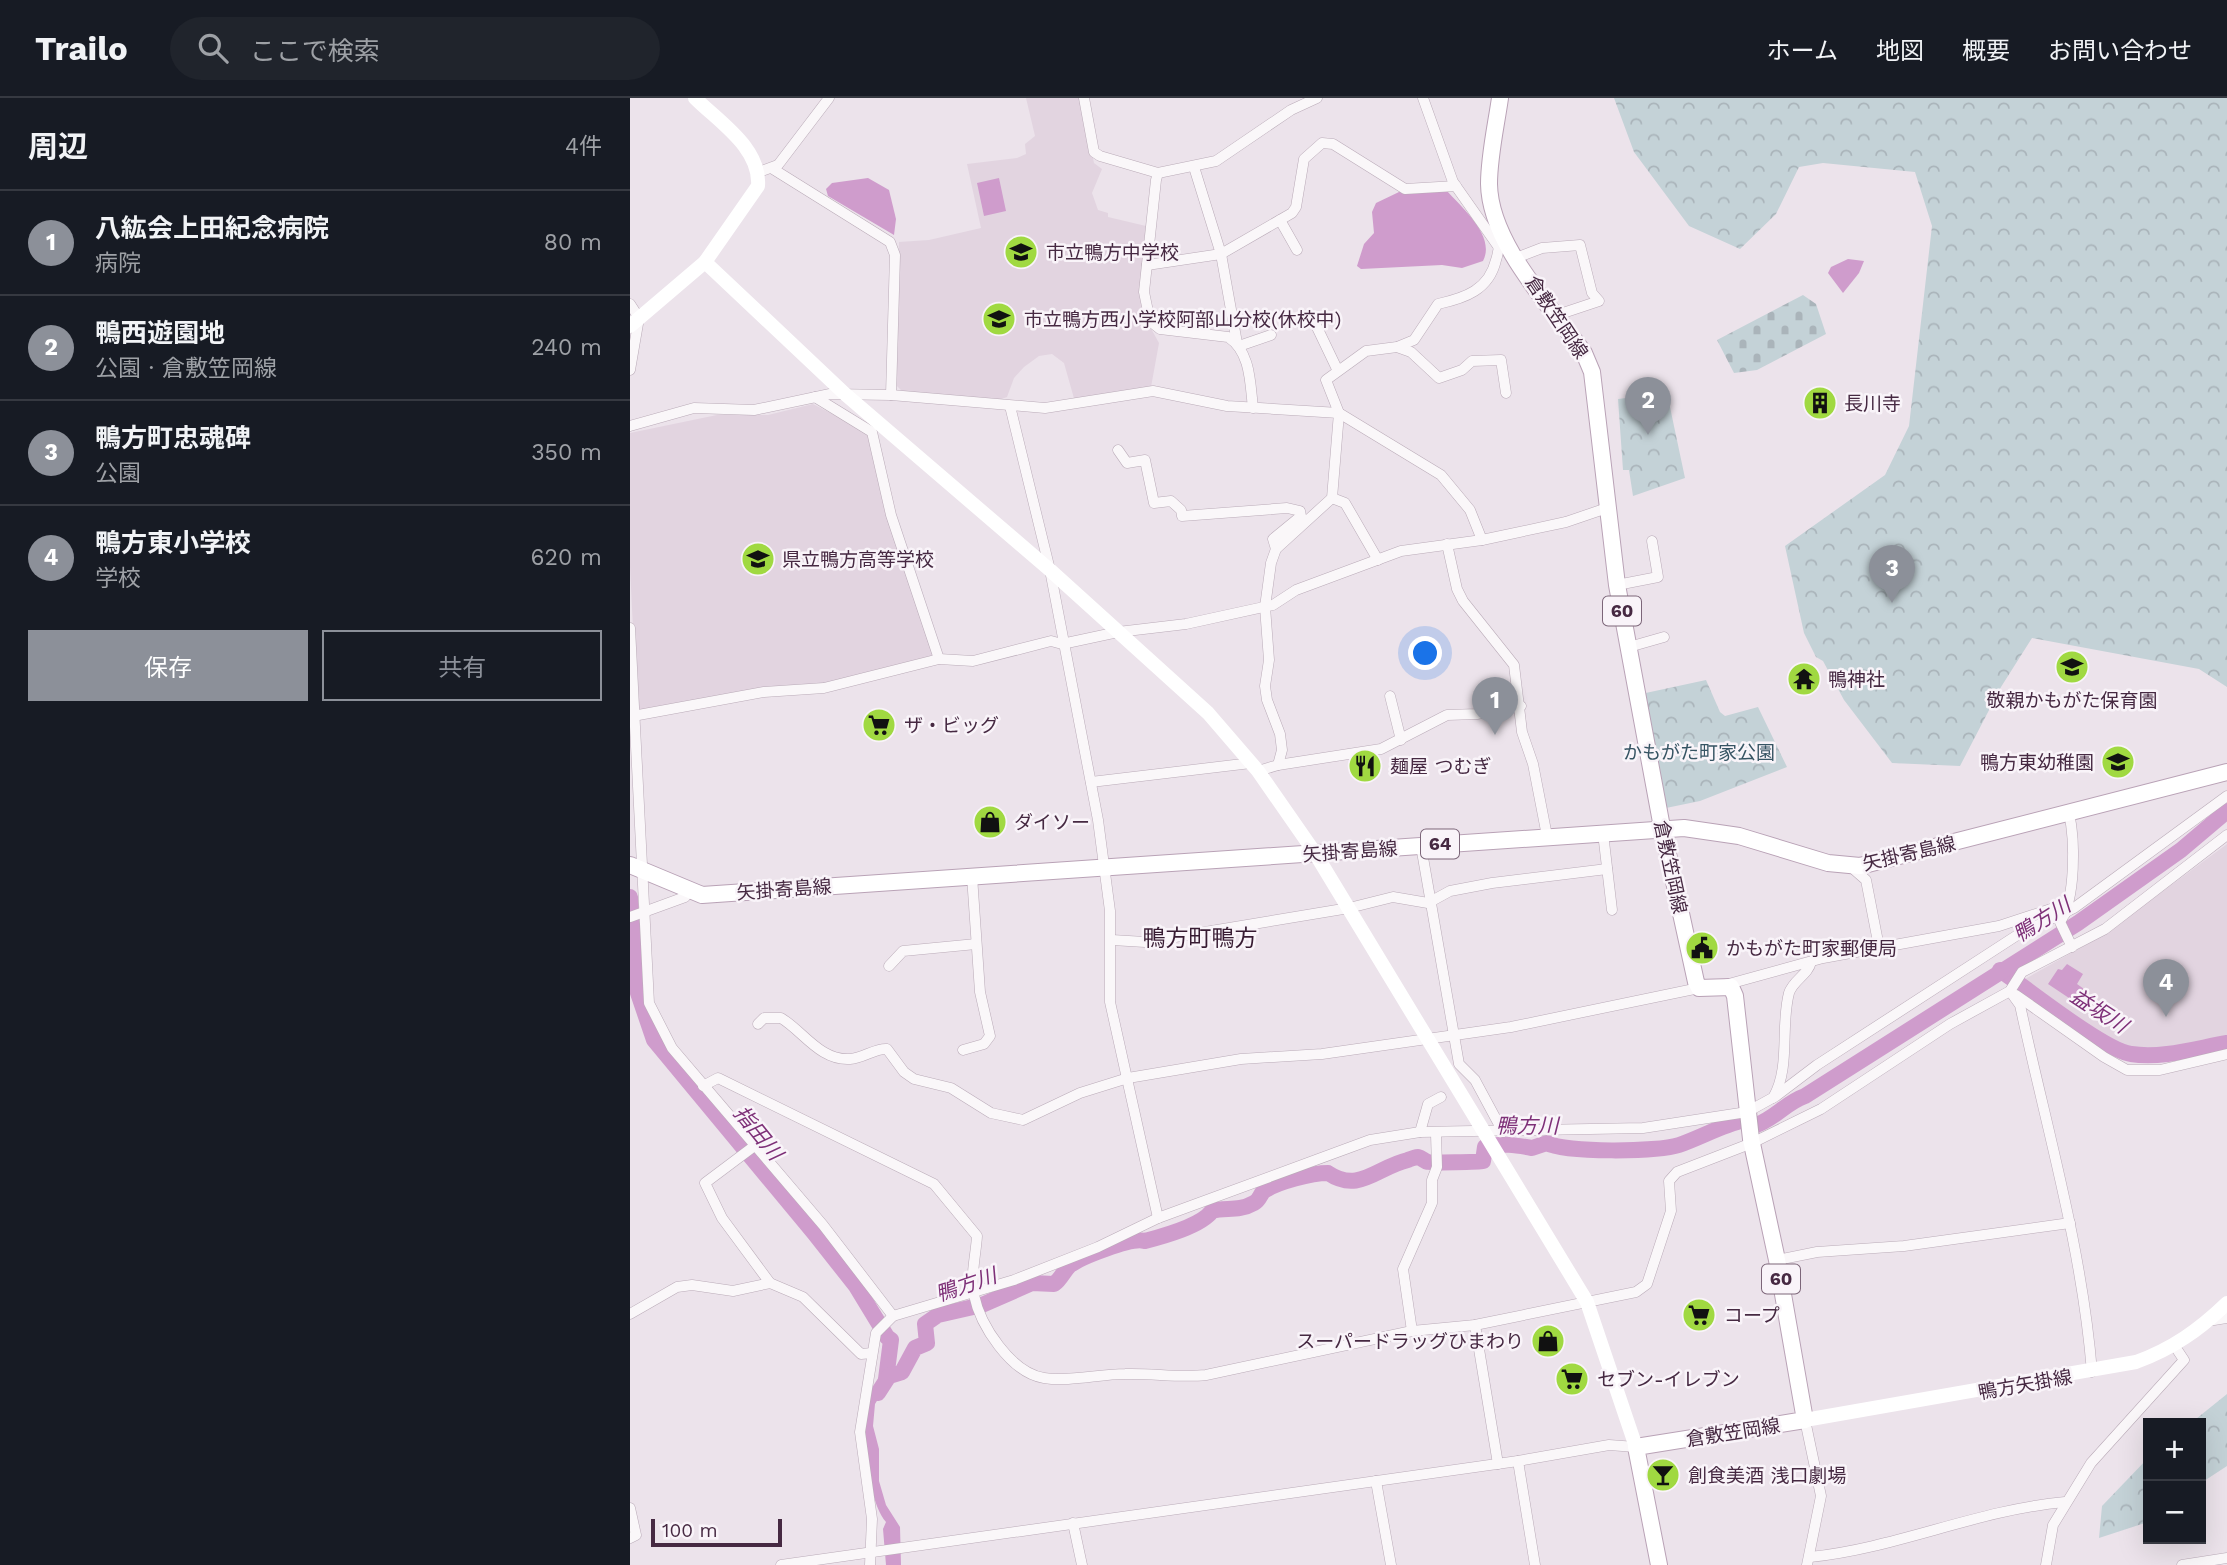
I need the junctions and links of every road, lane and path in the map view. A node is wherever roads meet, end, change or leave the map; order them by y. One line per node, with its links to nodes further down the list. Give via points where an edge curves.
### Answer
1 (695, 98): 8 (street)
2 (829, 98): 8 (street)
3 (1084, 98): 9 (street, via 1094,152)
4 (1317, 98): 7 (street, via 1268,124 1227,155)
5 (1423, 98): 10 (street)
6 (1500, 98): 12 (main road, 倉敷笠岡線 / 60, via 1489,187)
7 (1194, 167): 9 (street); 14 (street)
8 (766, 170): 16 (street, via 753,198); 29 (street, via 890,242 894,255)
9 (1158, 173): 17 (street)
10 (1456, 186): 11 (street, via 1405,189 1333,144 1322,143 1304,159 1297,207); 12 (street)
11 (1280, 220): 13 (street); 14 (street)
12 (1501, 243): 15 (main road, 倉敷笠岡線 / 60); 24 (street, via 1483,286 1464,298 1438,304 1421,333)
13 (1297, 250)
14 (1221, 254): 17 (street); 23 (street)
15 (1516, 258): 19 (main road, 倉敷笠岡線 / 60); 19 (street, via 1542,248 1580,245 1592,293 1599,301)
16 (705, 262): 21 (street); 28 (street)
17 (1147, 265): 23 (street, via 1144,292 1150,321 1160,329 1228,337)
18 (630, 304): 21 (street)
19 (1557, 315): 37 (main road, 倉敷笠岡線 / 60, via 1592,372)
20 (1314, 321): 25 (street)
21 (635, 322): 26 (street)
22 (1271, 335): 23 (street)
23 (1238, 344): 32 (street, via 1246,359)
24 (1396, 347): 25 (street, via 1366,352); 27 (street, via 1412,352 1439,378 1472,361 1501,360)
25 (1337, 369): 33 (street, via 1326,386)
26 (630, 370)
27 (1506, 393)
28 (845, 394): 29 (street); 30 (street); 43 (street)
29 (891, 395): 31 (street)
30 (815, 397): 34 (street, via 754,410 695,408); 51 (street, via 872,432 891,515)
31 (1010, 406): 32 (street, via 1045,408 1153,391); 43 (street)
32 (1253, 408): 33 (street)
33 (1339, 413): 36 (street); 38 (street, via 1441,475 1470,510)
34 (630, 426)
35 (1118, 450): 41 (street, via 1127,463 1145,460 1154,503 1171,500 1182,516 1287,508 1300,512 1301,516 1273,539)
36 (1332, 498): 41 (street); 42 (street, via 1345,503)
37 (1606, 508): 38 (street, via 1566,522); 44 (main road, 倉敷笠岡線 / 60)
38 (1482, 540): 40 (street)
39 (1652, 541): 44 (street, via 1658,577)
40 (1447, 544): 42 (street, via 1401,551); 53 (street, via 1463,601 1514,665)
41 (1276, 549): 45 (street)
42 (1378, 560): 45 (street, via 1296,590)
43 (1050, 570): 47 (street); 49 (street)
44 (1617, 585): 50 (main road, 倉敷笠岡線 / 60)
45 (1265, 607): 47 (street, via 1186,624); 56 (street, via 1269,660 1265,686 1280,734)
46 (630, 628): 54 (street)
47 (1118, 632): 49 (street); 57 (street, via 1208,713)
48 (1664, 637): 50 (street)
49 (1062, 644): 51 (street, via 1051,641 974,661); 59 (street)
50 (1629, 647): 62 (main road, 倉敷笠岡線 / 60)
51 (939, 659): 54 (street, via 824,688 764,692)
52 (1390, 696): 55 (street)
53 (1521, 706): 55 (street, via 1477,715 1447,715); 65 (street, via 1521,733 1533,764)
54 (634, 716): 69 (street)
55 (1401, 740): 56 (street, via 1381,748)
56 (1278, 765): 57 (street)
57 (1254, 767): 59 (street); 67 (street)
58 (2227, 772): 61 (main road, 矢掛寄島線 / 64)
59 (1091, 782): 70 (street)
60 (2227, 796): 79 (street)
61 (2069, 813): 68 (main road, 矢掛寄島線 / 64); 79 (street, via 2072,853)
62 (1665, 829): 63 (main road, 矢掛寄島線 / 64); 68 (main road, 矢掛寄島線 / 64, via 1717,831); 87 (main road, 倉敷笠岡線 / 60)
63 (1603, 833): 65 (main road, 矢掛寄島線 / 64); 71 (street)
64 (2227, 835): 82 (street, via 2105,929)
65 (1547, 836): 66 (main road, 矢掛寄島線 / 64)
66 (1421, 846): 67 (main road, 矢掛寄島線 / 64); 74 (street)
67 (1315, 853): 70 (main road, 矢掛寄島線 / 64); 75 (street)
68 (1850, 866): 83 (street, via 1866,880)
69 (636, 868): 73 (main road, 矢掛寄島線 / 64); 77 (street)
70 (1106, 868): 72 (main road, 矢掛寄島線 / 64); 80 (street)
71 (1607, 869): 74 (street, via 1492,883 1450,891); 76 (street)
72 (972, 876): 73 (main road, 矢掛寄島線 / 64, via 702,895); 81 (street)
73 (689, 891): 77 (street, via 685,897)
74 (1432, 902): 75 (street, via 1393,897); 90 (street)
75 (1349, 908): 80 (street, via 1144,942); 91 (street)
76 (1612, 911)
77 (643, 912): 78 (street); 95 (street, via 649,1003 672,1048)
78 (630, 917)
79 (2063, 918): 82 (street); 83 (street, via 2058,908 2051,909 1970,933); 97 (street, via 2020,934)
80 (1112, 940): 94 (street, via 1110,1002)
81 (976, 944): 85 (street, via 903,951); 92 (street, via 990,1036 984,1044)
82 (2071, 944): 88 (street, via 2022,972)
83 (1879, 947): 84 (street)
84 (1811, 962): 86 (street); 97 (street, via 1790,989 1781,1079)
85 (889, 966)
86 (1725, 985): 87 (main road); 98 (main road, 倉敷笠岡線 / 60, via 1735,996)
87 (1699, 988): 90 (street, via 1555,1020)
88 (2010, 991): 93 (street, via 2127,1070 2160,1070); 103 (street, via 1950,1024 1821,1109); 106 (street, via 2020,1004)
89 (758, 1024): 94 (street, via 764,1018 781,1018 809,1043 836,1058 862,1057 887,1049 914,1079 951,1088 991,1113 1023,1120 1080,1093)
90 (1454, 1033): 91 (street); 100 (street, via 1459,1063 1475,1080)
91 (1427, 1037): 94 (street); 101 (street)
92 (963, 1049)
93 (2227, 1054)
94 (1128, 1078): 105 (street)
95 (703, 1086): 104 (street); 109 (street, via 718,1078 934,1184 977,1236)
96 (1441, 1097): 99 (street, via 1428,1104)
97 (1773, 1098): 98 (street)
98 (1747, 1112): 100 (street, via 1643,1129); 103 (main road, 倉敷笠岡線 / 60)
99 (1420, 1132): 102 (street); 105 (street, via 1370,1140)
100 (1503, 1132): 101 (street)
101 (1485, 1133): 102 (street); 110 (street)
102 (1436, 1134): 117 (street, via 1432,1203 1403,1269)
103 (1751, 1141): 107 (main road, 倉敷笠岡線 / 60); 110 (street, via 1677,1171 1669,1181 1671,1212 1647,1284 1636,1292)
104 (753, 1147): 108 (street, via 705,1183 722,1218); 114 (street, via 823,1225)
105 (1157, 1218): 109 (street)
106 (2070, 1223): 107 (street); 120 (street, via 2086,1307)
107 (1777, 1260): 121 (main road, 倉敷笠岡線 / 60)
108 (770, 1283): 112 (street, via 733,1291 677,1287); 119 (street, via 803,1297 861,1354)
109 (974, 1297): 114 (street); 117 (street, via 985,1326 1010,1357 1044,1378 1206,1375)
110 (1587, 1302): 116 (street); 122 (street)
111 (2227, 1303): 115 (street, 鴨方矢掛線)
112 (630, 1314)
113 (2227, 1318): 115 (street)
114 (891, 1319): 119 (street, via 876,1333)
115 (2208, 1321): 118 (street, 鴨方矢掛線)
116 (1475, 1325): 117 (street); 124 (street)
117 (1412, 1331)
118 (2174, 1345): 120 (street, 鴨方矢掛線, via 2136,1362); 126 (street, via 2184,1360 2091,1463)
119 (872, 1353): 130 (street, via 860,1432)
120 (2092, 1372): 121 (street, 鴨方矢掛線)
121 (1805, 1420): 122 (main road, 倉敷笠岡線); 132 (street, via 1821,1496)
122 (1636, 1447): 123 (street, via 1609,1445); 138 (main road)
123 (1518, 1461): 124 (street); 137 (street)
124 (1498, 1464): 125 (street)
125 (1376, 1481): 128 (street); 136 (street)
126 (2065, 1502): 132 (street, via 1975,1518); 139 (street, via 2053,1525)
127 (630, 1508): 129 (street, via 636,1535)
128 (1073, 1523): 130 (street); 135 (street)
129 (630, 1538)
130 (875, 1551): 133 (street); 134 (street)
131 (2227, 1558): 140 (street)
132 (1808, 1561)
133 (781, 1565)
134 (870, 1565)
135 (1082, 1565)
136 (1391, 1565)
137 (1535, 1565)
138 (1659, 1565)
139 (2046, 1565)
140 (2182, 1565)

